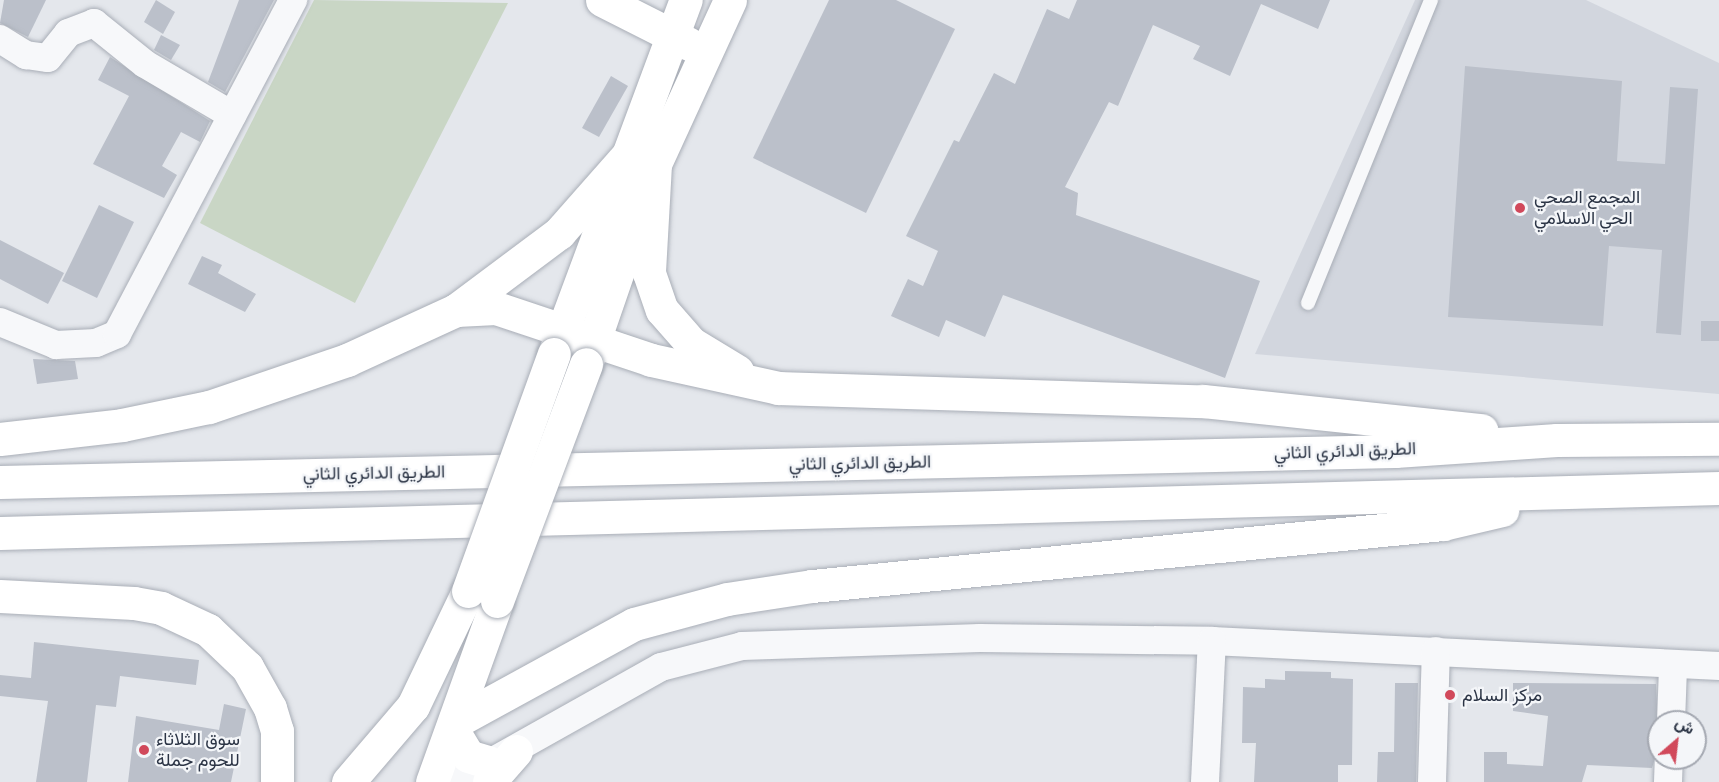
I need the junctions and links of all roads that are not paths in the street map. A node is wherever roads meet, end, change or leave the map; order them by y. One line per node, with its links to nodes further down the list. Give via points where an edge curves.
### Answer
1 (293, 0): 9 (street)
2 (602, 0): 6 (main road)
3 (686, 0): 6 (main road)
4 (730, 0): 8 (main road)
5 (1431, 0): 11 (lane)
6 (670, 35): 8 (main road); 10 (main road)
7 (0, 39): 9 (street, via 26,55 48,58 68,33 94,23 145,64)
8 (707, 53): 10 (main road)
9 (232, 115): 13 (street, via 117,334 96,343 56,345)
10 (641, 160): 12 (main road, via 559,233); 14 (main road); 15 (main road); 16 (main road, via 649,273 662,310 691,343 722,365)
11 (1308, 303)
12 (456, 309): 14 (main road, via 496,309); 17 (main road, via 347,360 209,407 122,425)
13 (0, 322)
14 (558, 341): 15 (main road); 25 (main road, bridge)
15 (590, 353): 16 (main road); 25 (main road, bridge)
16 (778, 388): 19 (main road, via 1203,401)
17 (0, 439)
18 (1719, 439): 19 (main road, الطريق الدائري الثاني)
19 (1557, 440): 20 (main road, الطريق الدائري الثاني, via 1395,451)
20 (0, 482)
21 (1719, 488): 22 (main road)
22 (1576, 494): 23 (main road); 31 (main road, via 1443,524 836,584 727,599 634,624)
23 (0, 533)
24 (0, 596): 33 (main road, via 134,603 161,608 208,630 247,667 270,708 277,732)
25 (482, 596): 31 (main road); 34 (main road, via 413,706)
26 (1212, 641): 27 (street); 32 (street, via 980,638 742,646 661,667); 37 (street)
27 (1436, 651): 29 (street); 38 (street)
28 (1719, 666): 29 (street)
29 (1673, 667): 30 (street)
30 (1671, 710)
31 (453, 725): 32 (main road, via 468,756); 35 (main road)
32 (498, 765): 36 (street)
33 (277, 782)
34 (348, 782)
35 (432, 782)
36 (456, 782)
37 (1205, 782)
38 (1432, 782)

